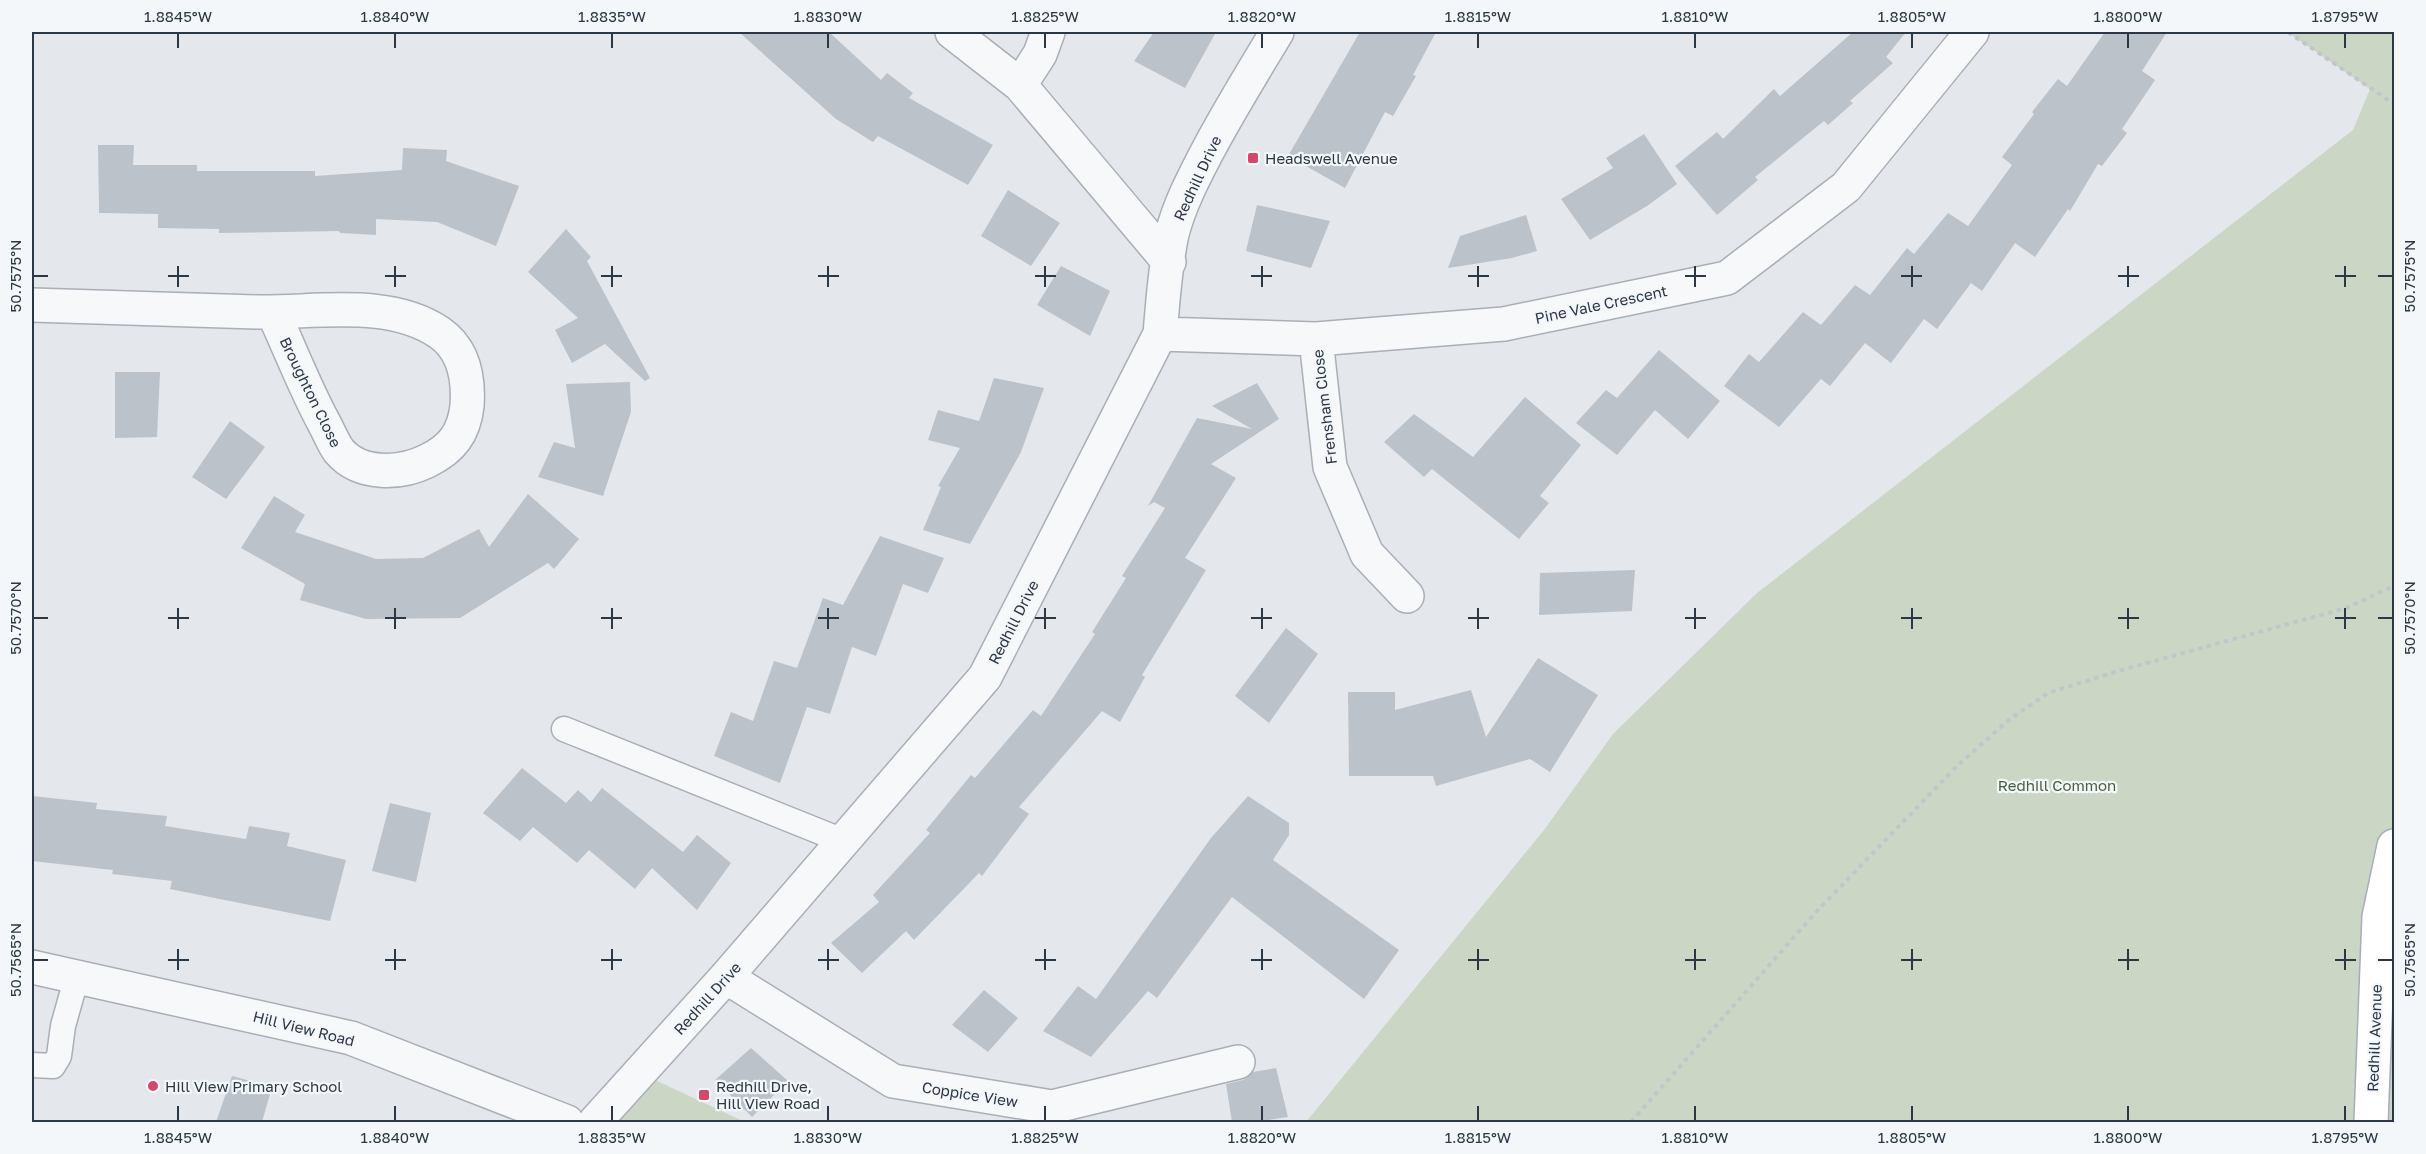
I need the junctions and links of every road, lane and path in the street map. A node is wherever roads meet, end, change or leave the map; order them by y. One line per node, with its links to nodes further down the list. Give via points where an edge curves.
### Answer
1 (952, 32): 6 (street)
2 (1048, 32): 6 (street, via 1040,54)
3 (1277, 32): 8 (street, Redhill Drive, via 1192,182 1178,214)
4 (1972, 32): 12 (street, Pine Vale Crescent, via 1846,187 1727,278 1504,324)
5 (2288, 32): 7 (path)
6 (1020, 85): 8 (street)
7 (2394, 104)
8 (1169, 262): 11 (street, Redhill Drive)
9 (32, 305): 10 (street, Broughton Close)
10 (273, 312): 10 (street, Broughton Close, via 355,311 391,315 441,334 463,362 468,380 463,429 455,442 442,454 399,471 378,471 340,452)
11 (1160, 334): 12 (street, Pine Vale Crescent); 16 (street, Redhill Drive, via 985,677)
12 (1316, 339): 14 (street, Frensham Close, via 1330,467 1367,554)
13 (2394, 586): 25 (path, via 2346,608 2118,671 2038,699 1957,766 1818,910)
14 (1407, 596)
15 (564, 729): 16 (lane)
16 (843, 842): 20 (street, Redhill Drive)
17 (2394, 846): 26 (main road, Redhill Avenue, via 2379,917)
18 (32, 966): 19 (street, Hill View Road)
19 (77, 976): 22 (lane, via 59,1056 53,1066); 23 (street, Hill View Road, via 351,1038)
20 (726, 977): 21 (street, Coppice View, via 892,1081 1052,1107); 24 (street, Redhill Drive)
21 (1238, 1062)
22 (32, 1065)
23 (567, 1122)
24 (595, 1122)
25 (1631, 1122)
26 (2371, 1122)

